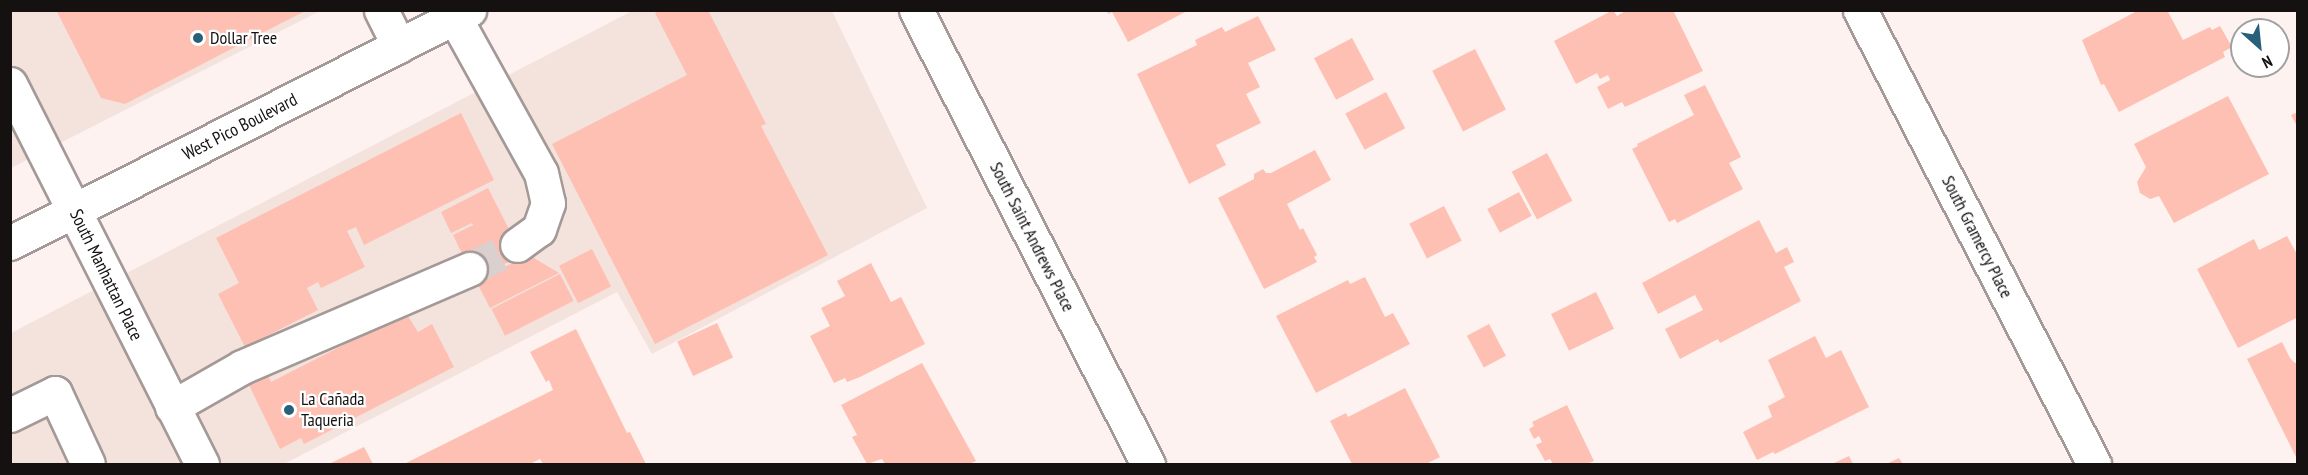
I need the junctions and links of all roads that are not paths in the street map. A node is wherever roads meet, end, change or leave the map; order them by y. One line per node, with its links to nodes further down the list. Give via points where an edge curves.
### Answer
1 (381, 10): 5 (street)
2 (916, 10): 15 (street, South Saint Andrews Place)
3 (1860, 10): 16 (street, South Gramercy Place)
4 (462, 14): 5 (street, West Pico Boulevard); 9 (street, via 541,172 548,203 540,229)
5 (399, 46): 7 (street, West Pico Boulevard)
6 (10, 84): 7 (street, South Manhattan Place)
7 (75, 211): 8 (street, West Pico Boulevard); 11 (street, South Manhattan Place)
8 (10, 243)
9 (517, 245)
10 (470, 268): 11 (street, via 242,367)
11 (172, 407): 13 (street, South Manhattan Place)
12 (10, 415): 14 (street, via 55,393)
13 (193, 461)
14 (88, 465)
15 (1148, 465)
16 (2094, 465)

